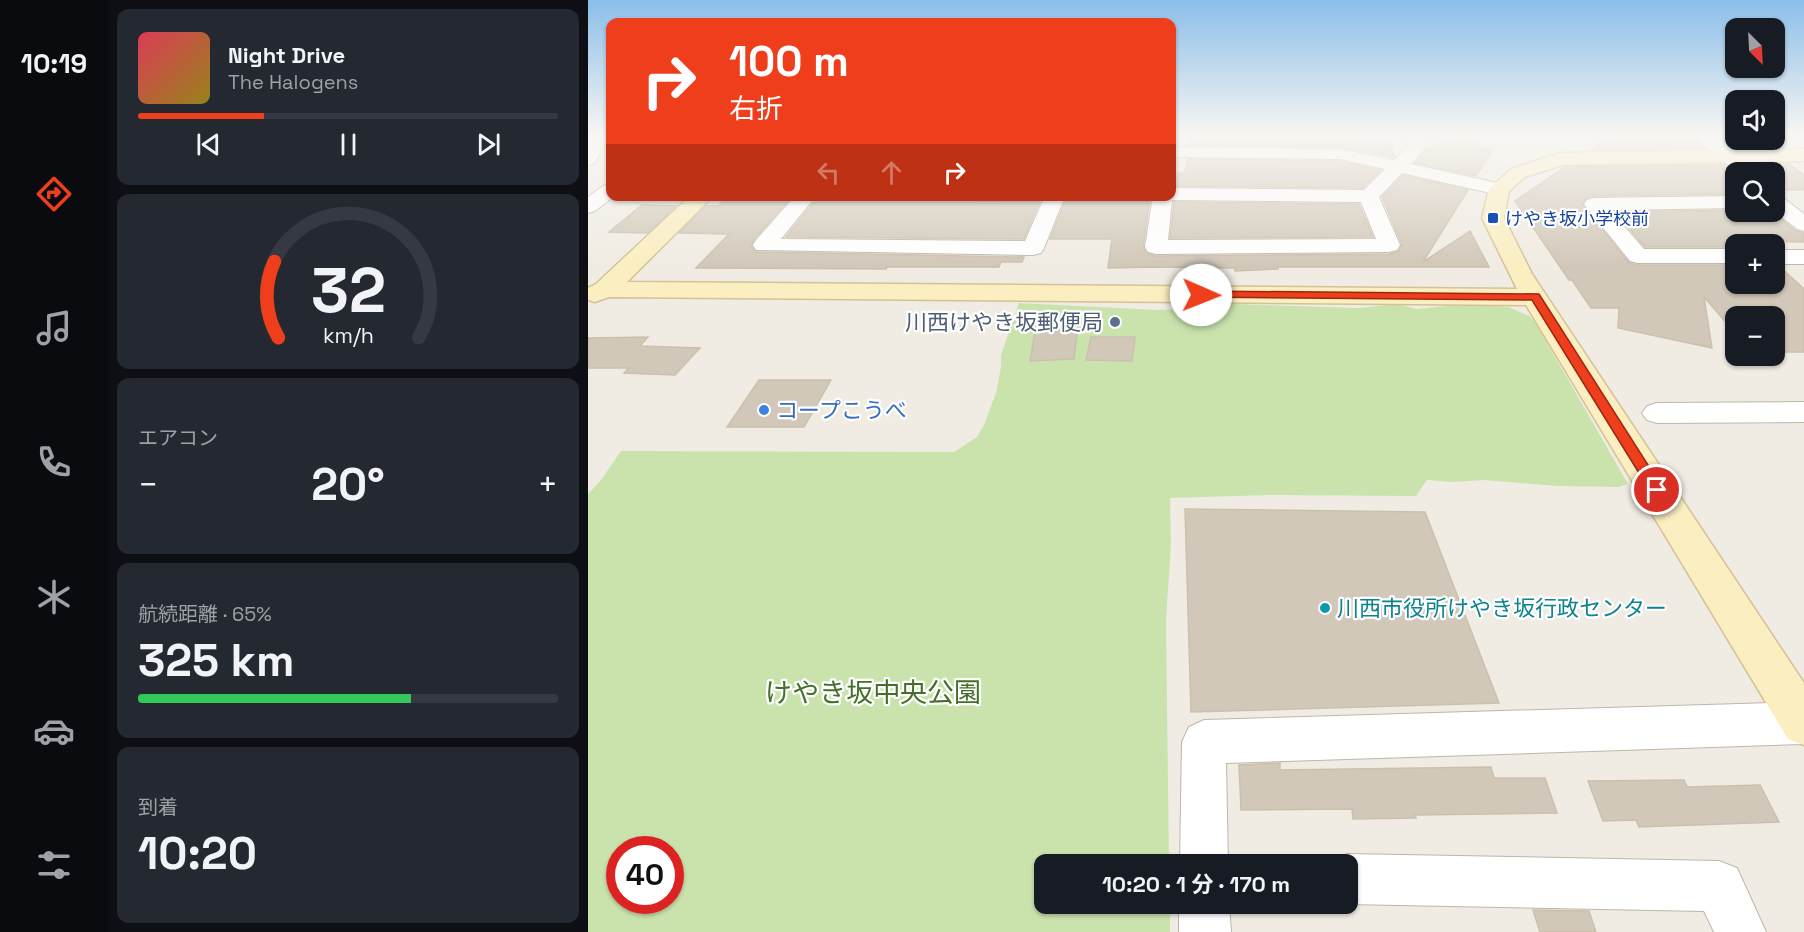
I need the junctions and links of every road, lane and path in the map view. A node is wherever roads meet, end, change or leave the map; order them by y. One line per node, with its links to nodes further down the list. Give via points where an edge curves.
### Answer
1 (1386, 178): 6 (street)
2 (1450, 178): 4 (street)
3 (1511, 178): 4 (street)
4 (1499, 189): 18 (street, via 1493,218)
5 (1176, 194): 6 (street)
6 (1369, 196): 10 (street, via 1389,245 1156,247)
7 (698, 201): 17 (street)
8 (802, 201): 9 (street, via 764,245 1033,248)
9 (1053, 201)
10 (1162, 201)
11 (1725, 202): 14 (street, via 1594,204 1638,256)
12 (1785, 209): 13 (street)
13 (1804, 225)
14 (1725, 256)
15 (1785, 257): 16 (street)
16 (1804, 257)
17 (597, 293): 18 (street)
18 (1535, 297): 21 (street)
19 (1804, 412): 20 (street)
20 (1657, 413)
21 (1804, 723): 22 (street, via 1204,742)
22 (1204, 854)
23 (1358, 879): 26 (street, via 1719,886)
24 (1204, 914): 25 (street)
25 (1204, 932)
26 (1740, 932)

